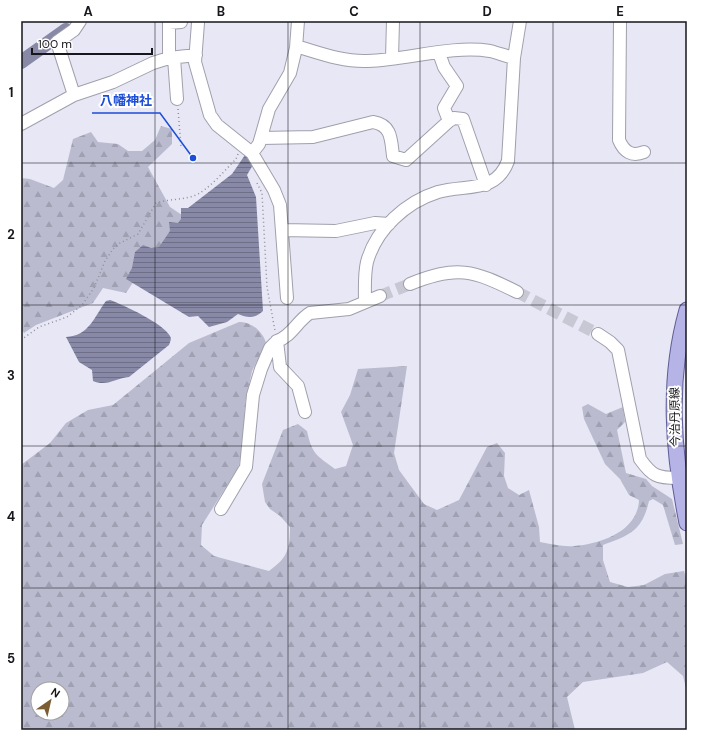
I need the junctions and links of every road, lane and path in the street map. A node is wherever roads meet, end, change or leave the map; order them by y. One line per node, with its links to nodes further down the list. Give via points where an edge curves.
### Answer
1 (80, 21): 14 (street, via 74,30 57,42)
2 (298, 21): 8 (street)
3 (393, 21): 12 (street)
4 (520, 21): 13 (street)
5 (620, 21): 21 (street, via 620,140 623,148 630,153 637,155)
6 (180, 22): 7 (street); 11 (street, via 169,23)
7 (201, 22): 10 (street)
8 (296, 48): 12 (street, via 345,60); 18 (street, via 290,73 269,110)
9 (439, 53): 12 (street); 13 (street, via 489,51); 16 (street, via 444,67 457,86 444,108)
10 (196, 56): 11 (street); 20 (street, via 195,62 210,115)
11 (171, 58): 14 (street); 15 (street)
12 (392, 58)
13 (514, 58): 24 (street, via 508,161 505,171)
14 (74, 95): 17 (street)
15 (177, 99): 19 (path)
16 (449, 121): 18 (street, via 406,160 393,156 388,130 377,122 313,137); 24 (street, via 454,118 464,120)
17 (21, 124)
18 (260, 138): 22 (street, via 259,144)
19 (181, 147)
20 (240, 149): 22 (street); 22 (path); 34 (path, via 236,159 204,191 195,196 156,203 138,234 113,249 94,288 82,304 67,317 39,327)
21 (644, 152)
22 (248, 155): 26 (street, via 274,190 280,204)
23 (256, 181): 35 (path, via 262,193 267,287)
24 (486, 185): 25 (street, via 426,196 412,203)
25 (388, 224): 26 (street, via 375,223 336,231); 31 (street, via 367,262 364,277)
26 (282, 230): 30 (street)
27 (410, 284): 28 (street, via 439,273 466,272 479,274)
28 (517, 292)
29 (380, 296): 31 (street)
30 (287, 298)
31 (365, 302): 35 (street, via 349,309 310,313 295,329)
32 (687, 310): 37 (main road, 今治丹原線, via 679,338 674,388)
33 (598, 334): 37 (street, via 618,350 640,459 657,477)
34 (21, 340)
35 (277, 340): 36 (street, via 280,366 298,386); 38 (street, via 264,362 254,395 246,467)
36 (305, 412)
37 (678, 478): 39 (main road, 今治丹原線)
38 (221, 509)
39 (687, 523)

